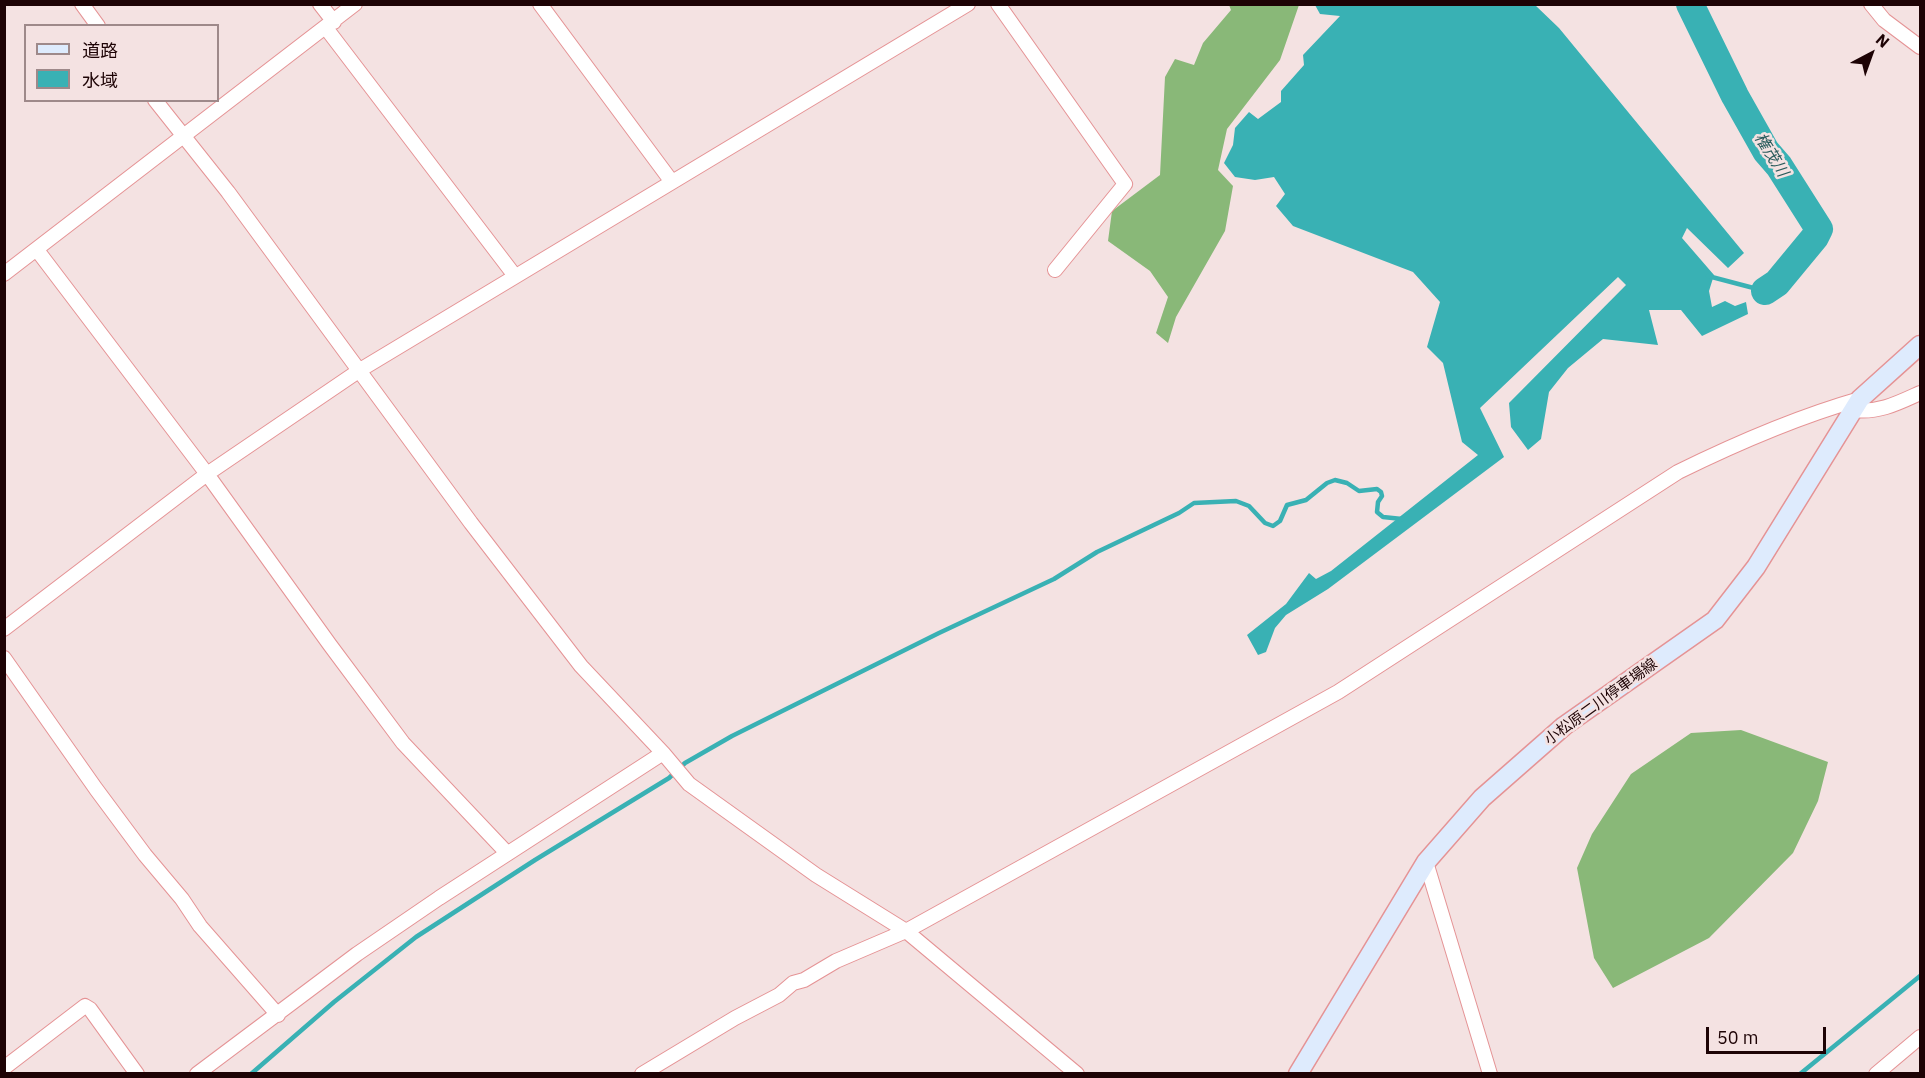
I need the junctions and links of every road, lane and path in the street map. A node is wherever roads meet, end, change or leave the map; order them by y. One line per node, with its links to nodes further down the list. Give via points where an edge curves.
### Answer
1 (81, 4): 8 (street)
2 (320, 4): 9 (street)
3 (356, 4): 9 (street)
4 (540, 4): 13 (street)
5 (968, 4): 13 (street)
6 (998, 4): 15 (street, via 1125,184)
7 (1871, 4): 10 (street, via 1884,20)
8 (96, 24)
9 (330, 25): 12 (street); 17 (street)
10 (1920, 47)
11 (157, 102): 12 (street)
12 (184, 138): 14 (street); 19 (street)
13 (672, 182): 17 (street)
14 (37, 250): 16 (street); 22 (street)
15 (1055, 270)
16 (4, 274)
17 (515, 276): 19 (street)
18 (1920, 345): 21 (main road, 小松原二川停車場線)
19 (360, 370): 22 (street); 25 (street, via 581,666)
20 (1920, 393): 21 (street, via 1869,412)
21 (1857, 405): 27 (main road, 小松原二川停車場線, via 1756,567 1715,621 1564,726 1482,798); 28 (street, via 1819,411 1678,472 1338,693)
22 (207, 474): 23 (street); 26 (street, via 403,743)
23 (4, 629)
24 (4, 658): 29 (street, via 145,855 200,926)
25 (666, 757): 26 (street); 28 (street, via 689,784 816,874)
26 (507, 854): 29 (street, via 357,954)
27 (1426, 862): 36 (main road, 小松原二川停車場線); 37 (street)
28 (906, 931): 34 (street, via 793,983); 35 (street)
29 (278, 1015): 33 (street)
30 (1920, 1037): 38 (street)
31 (4, 1068): 32 (street, via 85,1006)
32 (137, 1074)
33 (196, 1074)
34 (642, 1074)
35 (1077, 1074)
36 (1298, 1074)
37 (1490, 1074)
38 (1876, 1074)

